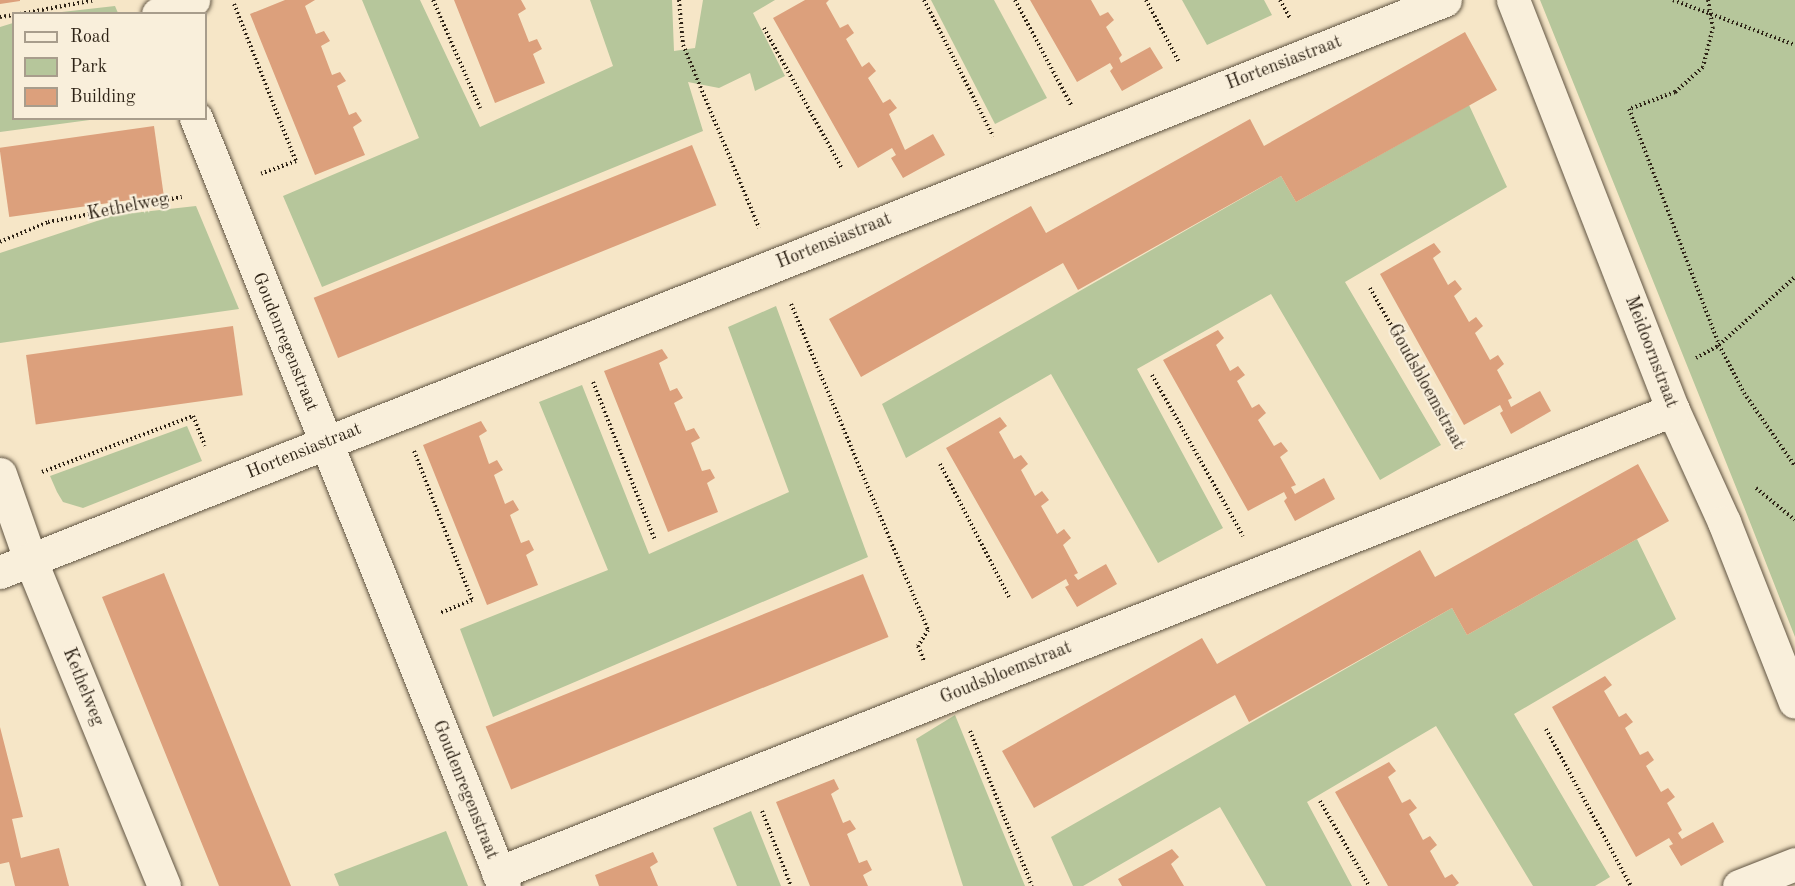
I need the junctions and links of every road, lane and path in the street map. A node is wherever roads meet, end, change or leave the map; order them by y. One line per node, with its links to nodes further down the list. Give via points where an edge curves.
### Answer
1 (95, 0): 13 (path)
2 (193, 0): 14 (street)
3 (232, 0): 24 (path, via 296,160)
4 (433, 0): 19 (path)
5 (679, 0): 26 (path, via 683,45)
6 (924, 0): 22 (path)
7 (1015, 0): 21 (path)
8 (1146, 0): 18 (path)
9 (1445, 0): 21 (street, Hortensiastraat)
10 (1513, 0): 32 (street, Meidoornstraat)
11 (1673, 0): 15 (path)
12 (1708, 0): 15 (path)
13 (31, 12)
14 (161, 12)
15 (1711, 14): 17 (path); 30 (path, via 1713,27 1703,67 1675,92 1629,109)
16 (764, 28): 23 (path)
17 (1795, 45)
18 (1182, 68)
19 (480, 108)
20 (197, 120): 24 (street, Goudenregenstraat)
21 (1089, 139): 26 (street, Hortensiastraat)
22 (996, 142)
23 (842, 169)
24 (224, 189): 25 (path, Kethelweg, via 48,222); 35 (street, Goudenregenstraat)
25 (0, 242)
26 (775, 265): 29 (street, Hortensiastraat); 47 (path, via 928,630 918,646 936,691)
27 (1795, 277): 30 (path)
28 (1370, 288): 40 (path, Goudsbloemstraat)
29 (578, 343): 34 (street, Hortensiastraat); 41 (path)
30 (1719, 345): 32 (path); 37 (path, via 1744,393)
31 (1152, 375): 44 (path)
32 (1661, 378): 33 (street, Meidoornstraat)
33 (1673, 410): 40 (street, Goudsbloemstraat); 48 (street, Meidoornstraat, via 1724,522)
34 (399, 412): 35 (street, Hortensiastraat); 46 (path, via 472,600)
35 (325, 442): 39 (street, Hortensiastraat); 46 (street, Goudenregenstraat)
36 (940, 464): 45 (path)
37 (1795, 466)
38 (3, 481): 39 (path, via 193,416); 42 (street, Kethelweg)
39 (220, 486): 42 (street, Hortensiastraat)
40 (1482, 486): 44 (street, Goudsbloemstraat)
41 (654, 538)
42 (30, 559): 43 (street, Hortensiastraat); 54 (street, Kethelweg)
43 (0, 572)
44 (1264, 572): 47 (street, Goudsbloemstraat)
45 (1009, 597)
46 (400, 628): 53 (street, Goudenregenstraat)
47 (955, 694): 50 (street, Goudsbloemstraat); 56 (path)
48 (1795, 702)
49 (1546, 729): 58 (path)
50 (748, 775): 53 (street, Goudsbloemstraat); 55 (path)
51 (1320, 801): 57 (path)
52 (1795, 864): 59 (street)
53 (501, 880)
54 (164, 886)
55 (791, 886)
56 (1032, 886)
57 (1369, 886)
58 (1631, 886)
59 (1739, 886)

